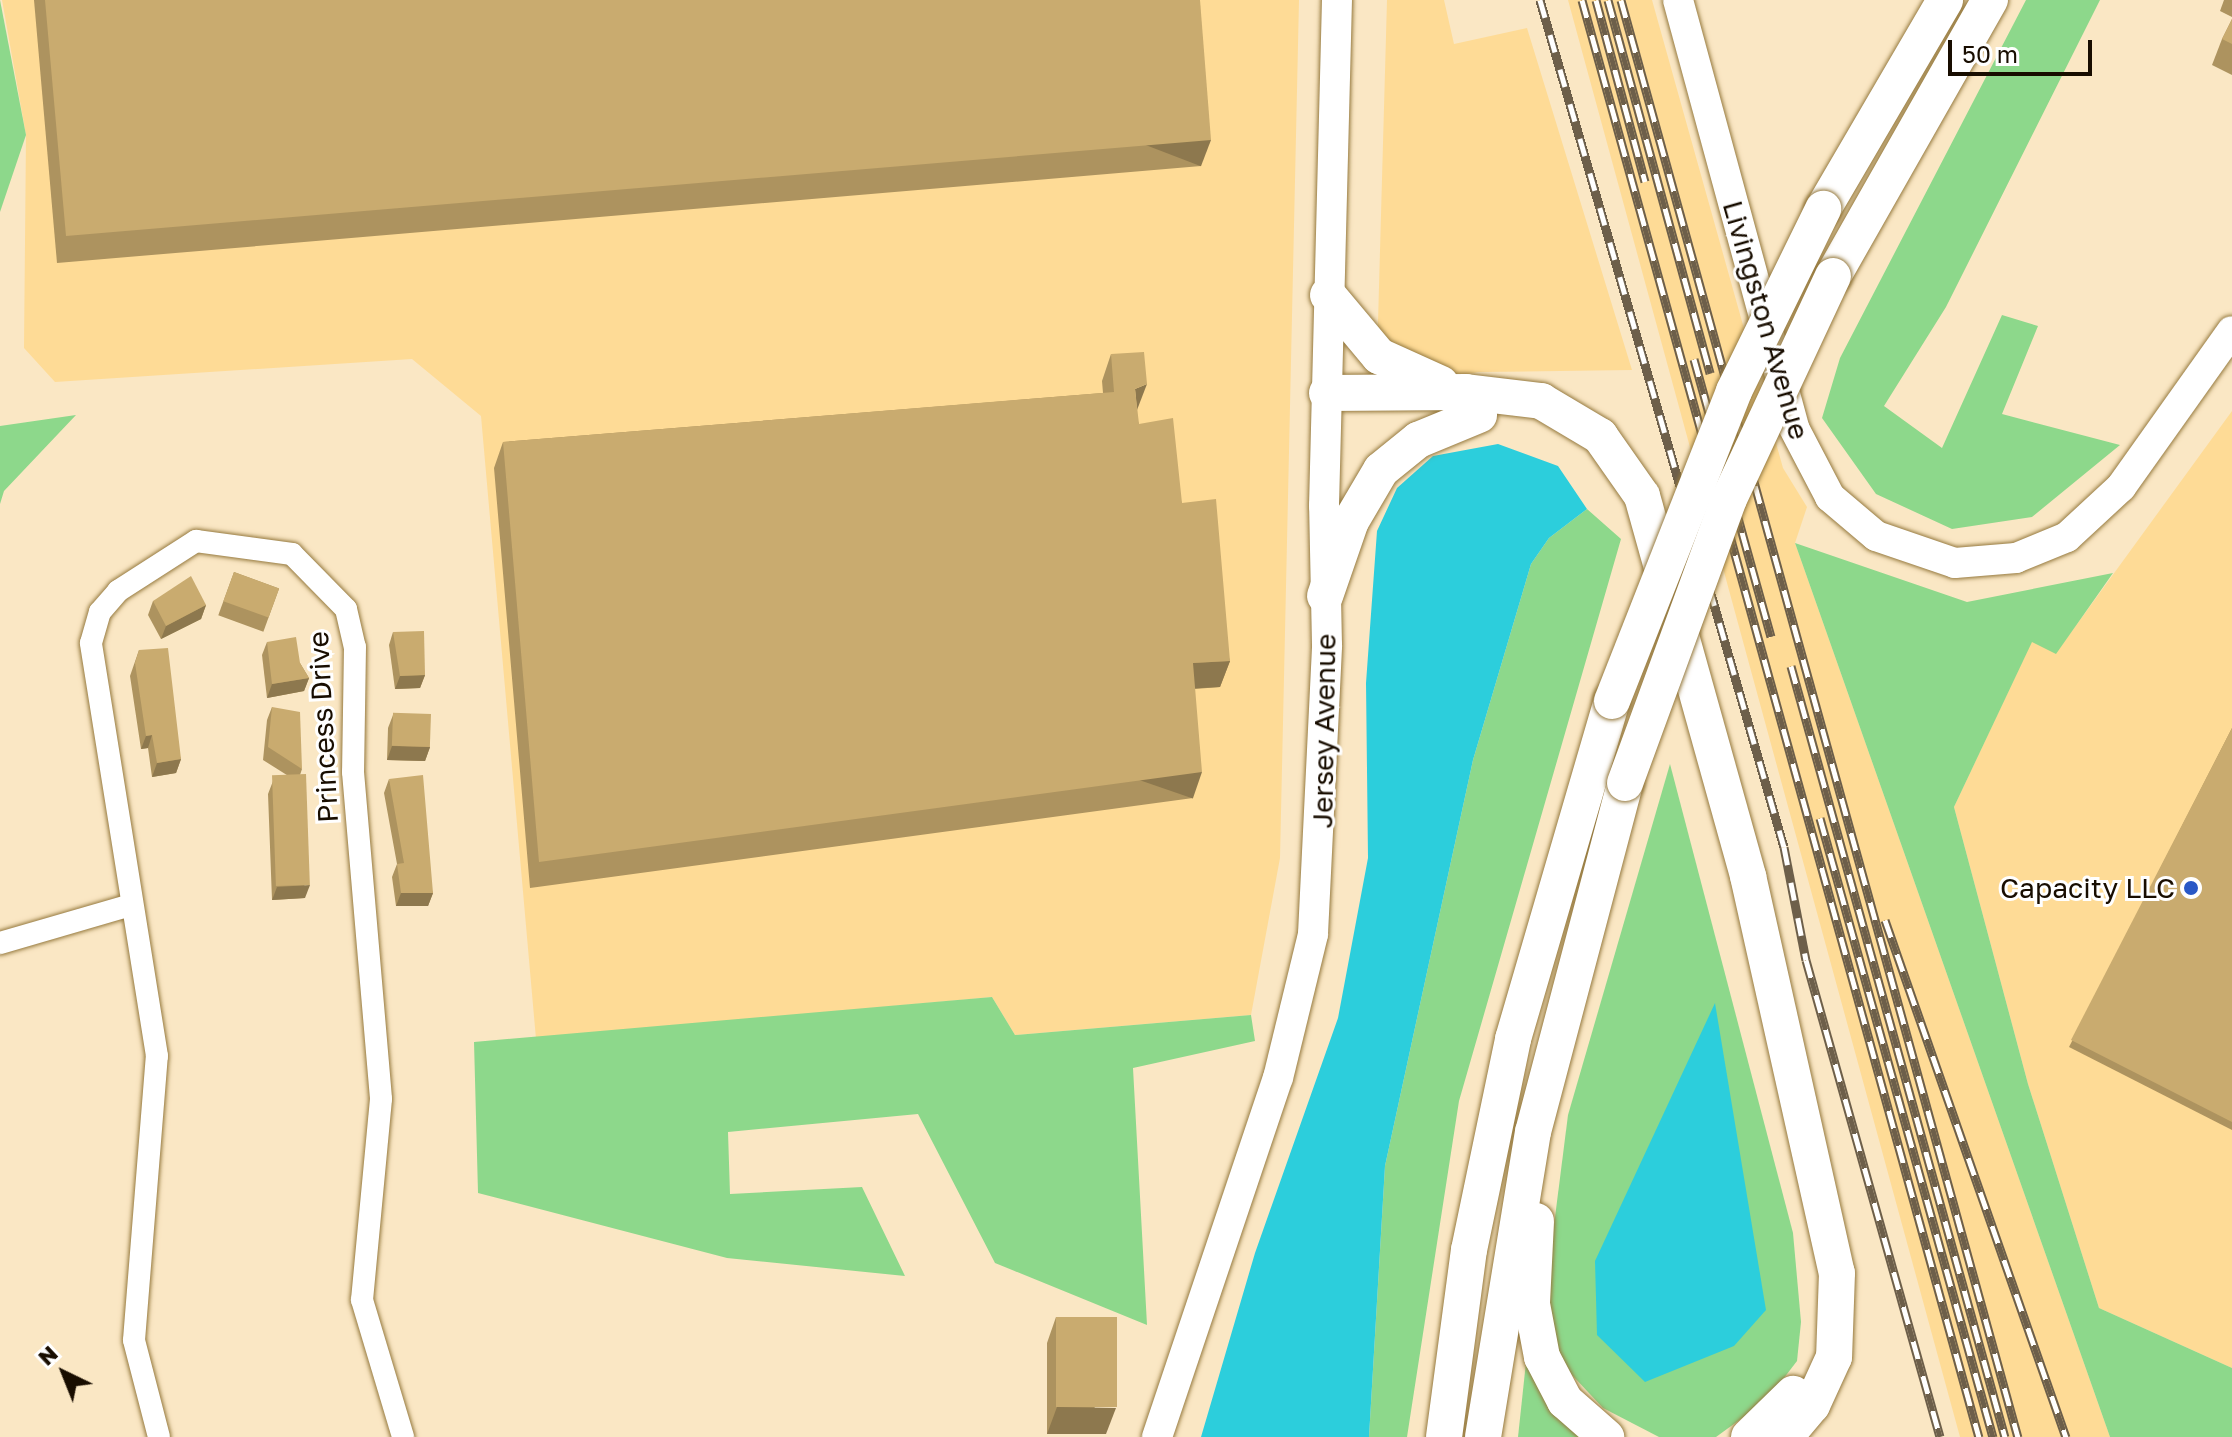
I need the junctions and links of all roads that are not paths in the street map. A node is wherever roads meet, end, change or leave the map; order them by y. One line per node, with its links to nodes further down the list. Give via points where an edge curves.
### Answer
1 (1337, 0): 5 (main road, Jersey Avenue)
2 (1678, 0): 6 (main road, Livingston Avenue, via 1798,438 1830,497 1876,536 1955,563 2016,558 2067,537 2121,487)
3 (1945, 0): 13 (highway, bridge, via 1823,209 1734,391 1612,701 1532,963)
4 (1990, 0): 12 (highway, bridge, via 1833,276 1729,499 1625,783)
5 (1328, 295): 7 (main road, Jersey Avenue); 8 (highway, via 1379,356)
6 (2232, 331)
7 (1326, 403): 8 (highway); 9 (main road, Jersey Avenue)
8 (1472, 404): 9 (highway, via 1381,470 1351,521); 21 (highway, via 1561,434 1588,455 1618,496 1713,828 1817,1290 1816,1339 1804,1375 1775,1417); 22 (highway, via 1525,397 1572,415 1613,449 1647,508 1745,863 1835,1263 1834,1357 1812,1405)
9 (1325, 596): 16 (main road, Jersey Avenue, via 1321,843 1307,966 1278,1078)
10 (131, 905): 11 (street); 14 (street, Princess Drive, via 157,1056 134,1340); 15 (street, Princess Drive, via 91,643 100,612 153,564 196,541 292,554 346,609 355,647 353,772 381,1099 362,1300)
11 (0, 943)
12 (1548, 1063): 19 (highway, via 1507,1268); 20 (highway, via 1534,1323 1555,1386)
13 (1469, 1250): 17 (highway); 18 (highway)
14 (159, 1437)
15 (403, 1437)
16 (1157, 1437)
17 (1418, 1437)
18 (1444, 1437)
19 (1483, 1437)
20 (1606, 1437)
21 (1749, 1437)
22 (1785, 1437)

